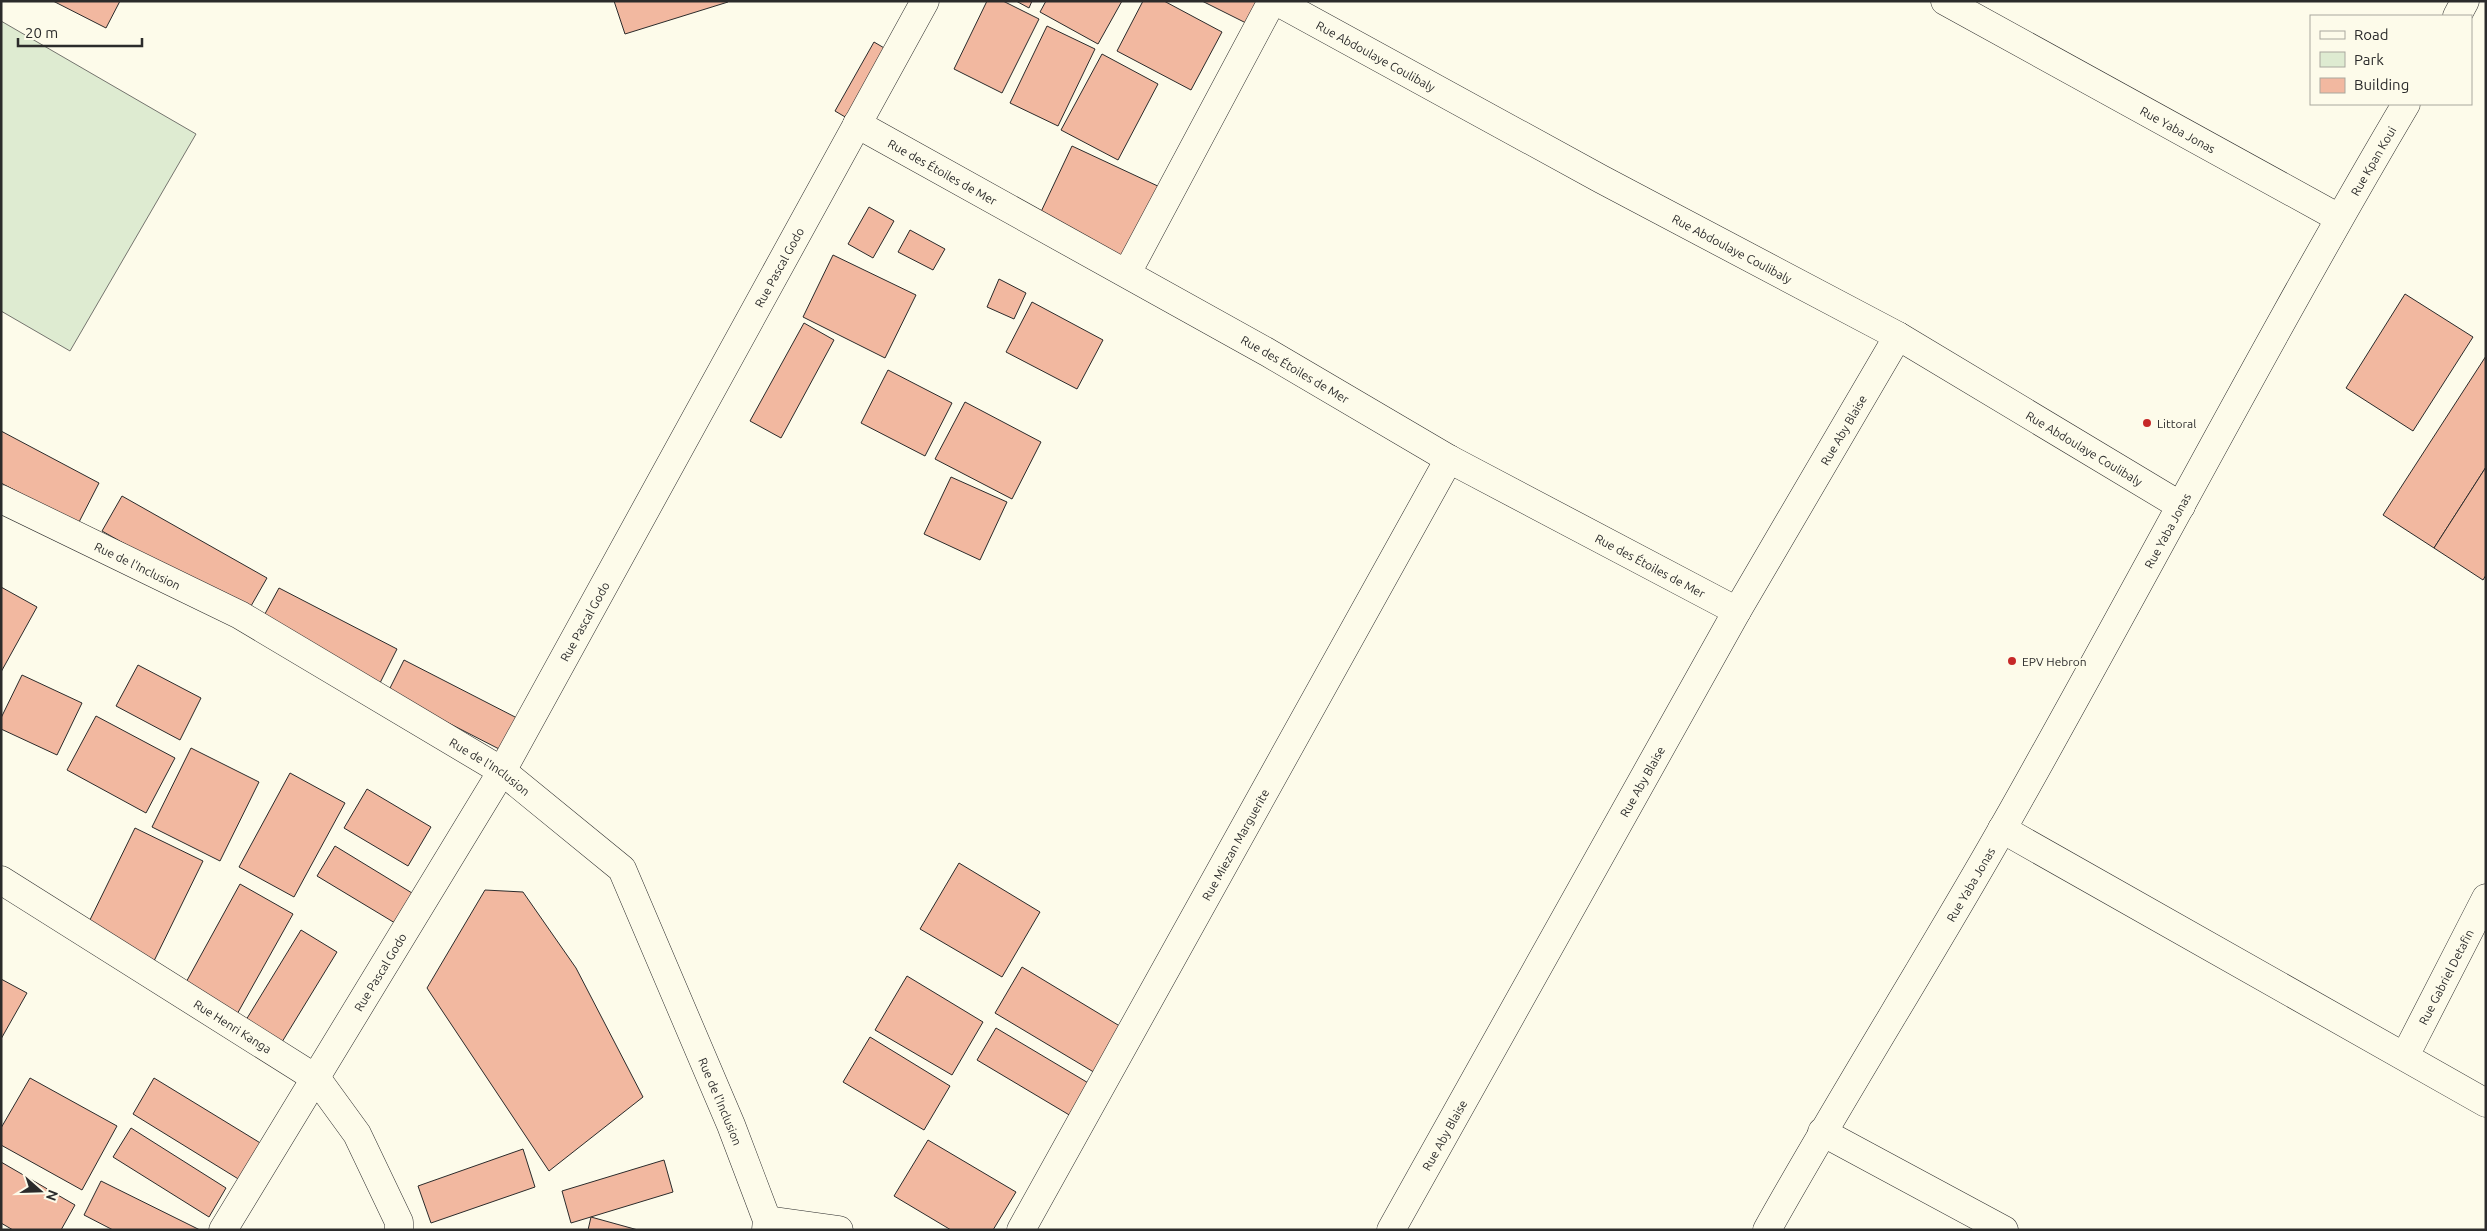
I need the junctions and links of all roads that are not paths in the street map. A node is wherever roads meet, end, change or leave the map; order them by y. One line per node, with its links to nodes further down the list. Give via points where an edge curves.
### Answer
1 (925, 1): 8 (street, Rue Pascal Godo)
2 (1272, 1): 10 (street)
3 (1276, 1): 11 (street, Rue Abdoulaye Coulibaly, via 1601,179)
4 (1945, 1): 9 (street, Rue Yaba Jonas)
5 (2465, 1): 6 (street)
6 (2457, 15)
7 (2405, 105): 9 (street, Rue Kpan Koui)
8 (857, 124): 10 (street, Rue des Étoiles de Mer); 16 (street, Rue Pascal Godo)
9 (2339, 218): 14 (street, Rue Yaba Jonas)
10 (1128, 273): 12 (street, Rue des Étoiles de Mer)
11 (1898, 336): 14 (street, Rue Abdoulaye Coulibaly); 15 (street, Rue Aby Blaise)
12 (1449, 459): 15 (street, Rue des Étoiles de Mer); 28 (street, Rue Miezan Marguerite)
13 (1, 499): 16 (street, Rue de l'Inclusion, via 240,615)
14 (2181, 506): 17 (street, Rue Yaba Jonas)
15 (1738, 610): 29 (street, Rue Aby Blaise)
16 (502, 771): 21 (street, Rue Pascal Godo); 24 (street, Rue de l'Inclusion, via 622,869 731,1125)
17 (2002, 829): 20 (street); 23 (street, Rue Yaba Jonas)
18 (1, 880): 21 (street, Rue Henri Kanga)
19 (2486, 898): 20 (street, Rue Gabriel Detafin)
20 (2405, 1056): 22 (street)
21 (317, 1079): 25 (street, Rue Pascal Godo); 26 (street, Rue Henri Kanga, via 357,1134 399,1222)
22 (2486, 1103)
23 (1822, 1132): 30 (street, Rue Yaba Jonas); 31 (street)
24 (766, 1225): 27 (street)
25 (223, 1230)
26 (399, 1230)
27 (839, 1230)
28 (1021, 1230)
29 (1390, 1230)
30 (1767, 1230)
31 (2004, 1230)

